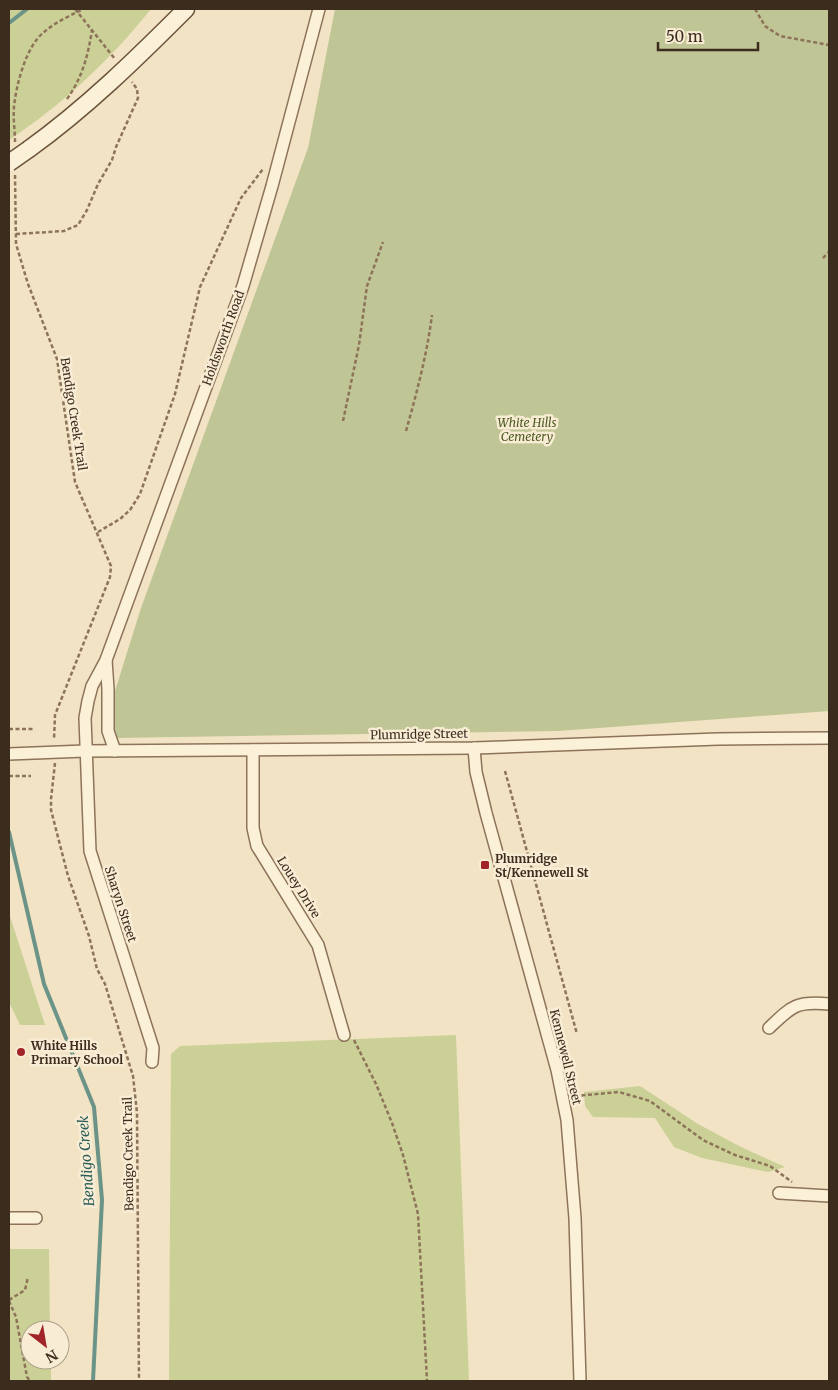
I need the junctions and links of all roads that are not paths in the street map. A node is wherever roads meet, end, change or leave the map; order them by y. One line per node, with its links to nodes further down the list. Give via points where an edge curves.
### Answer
1 (180, 9): 4 (main road)
2 (186, 9): 4 (main road)
3 (319, 9): 6 (street, Holdsworth Road, via 243,286)
4 (156, 39): 5 (main road, via 94,98)
5 (17, 159)
6 (106, 660): 10 (street, Holdsworth Road, via 88,701); 11 (street, Holdsworth Road, via 108,732)
7 (829, 738): 8 (street, Plumridge Street)
8 (474, 748): 9 (street, Plumridge Street); 21 (street, Kennewell Street, via 486,813 563,1098 575,1218)
9 (253, 750): 11 (street, Plumridge Street); 15 (street, Louey Drive, via 257,846 318,946)
10 (85, 751): 11 (street, Plumridge Street); 12 (street, Plumridge Street); 16 (street, Sharyn Street, via 90,851 153,1048)
11 (115, 751)
12 (14, 754)
13 (829, 1004): 14 (street, via 796,1005)
14 (769, 1028)
15 (348, 1037)
16 (152, 1062)
17 (779, 1194): 18 (street)
18 (829, 1196)
19 (9, 1218): 20 (street)
20 (36, 1218)
21 (580, 1381)

